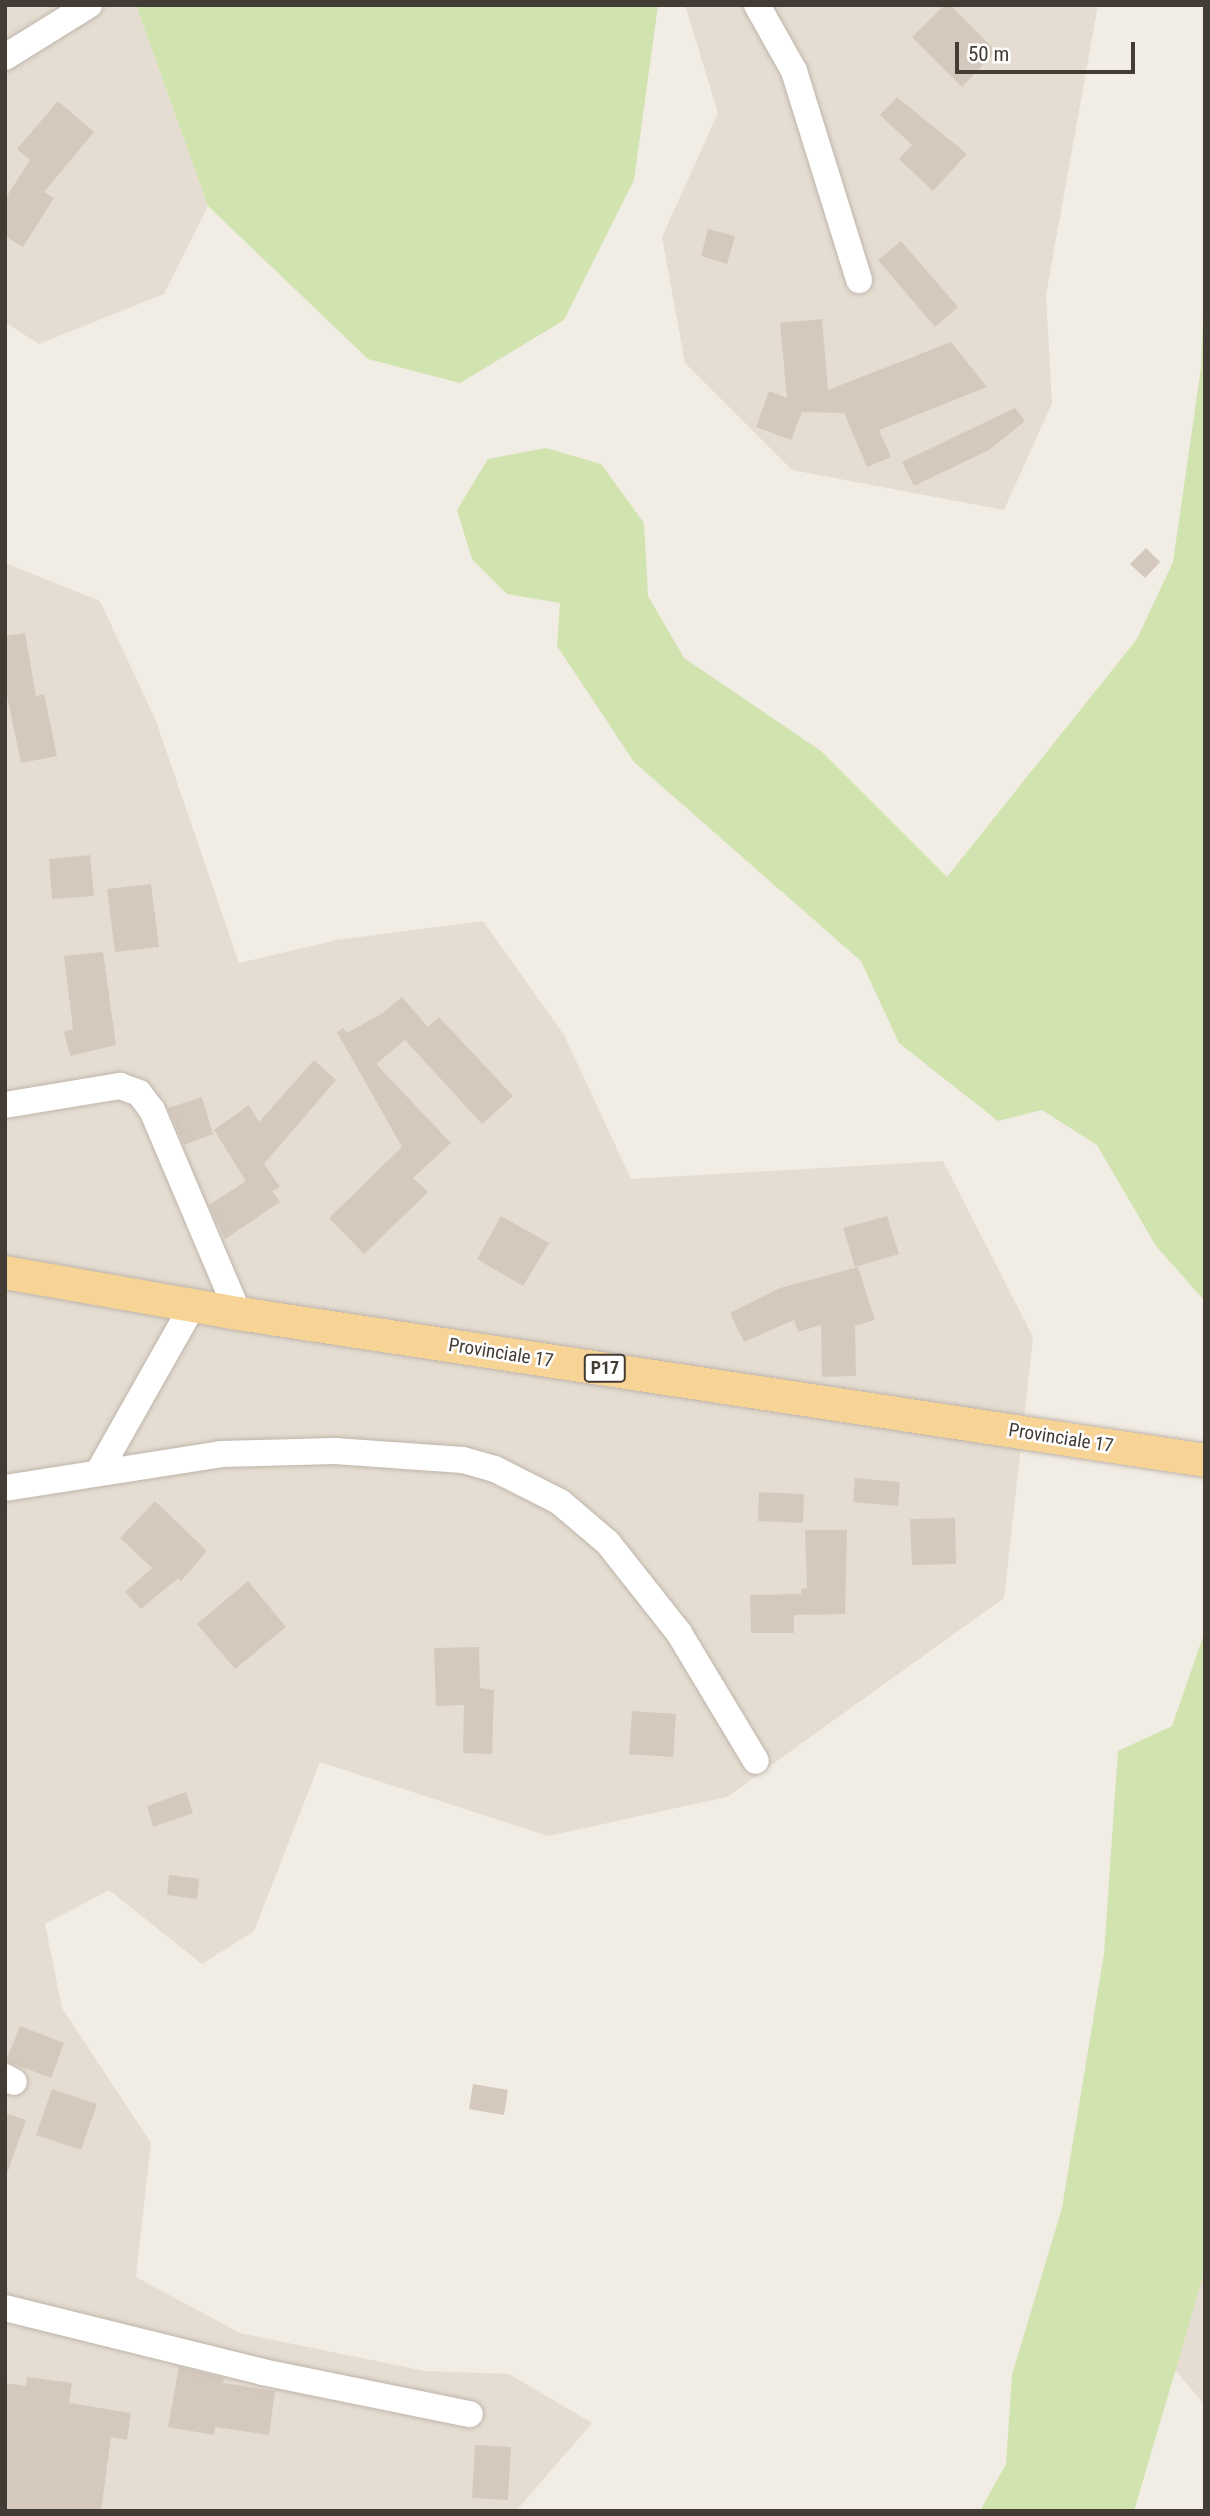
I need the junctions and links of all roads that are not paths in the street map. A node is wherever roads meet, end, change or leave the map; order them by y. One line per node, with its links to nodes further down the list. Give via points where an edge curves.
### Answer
1 (89, 5): 3 (street)
2 (757, 5): 4 (street, via 794,71)
3 (5, 57)
4 (859, 280)
5 (5, 1105): 8 (street, via 120,1086 139,1093 152,1110)
6 (5, 1272): 7 (main road, Provinciale 17 / P17)
7 (193, 1305): 8 (main road, Provinciale 17 / P17); 10 (street)
8 (238, 1313): 9 (main road, Provinciale 17 / P17)
9 (1205, 1460)
10 (99, 1471): 11 (street); 12 (street, via 222,1454 335,1451 463,1460 528,1482 608,1542 640,1579 679,1633)
11 (5, 1488)
12 (756, 1761)
13 (5, 2308): 14 (street, via 277,2375)
14 (470, 2414)

